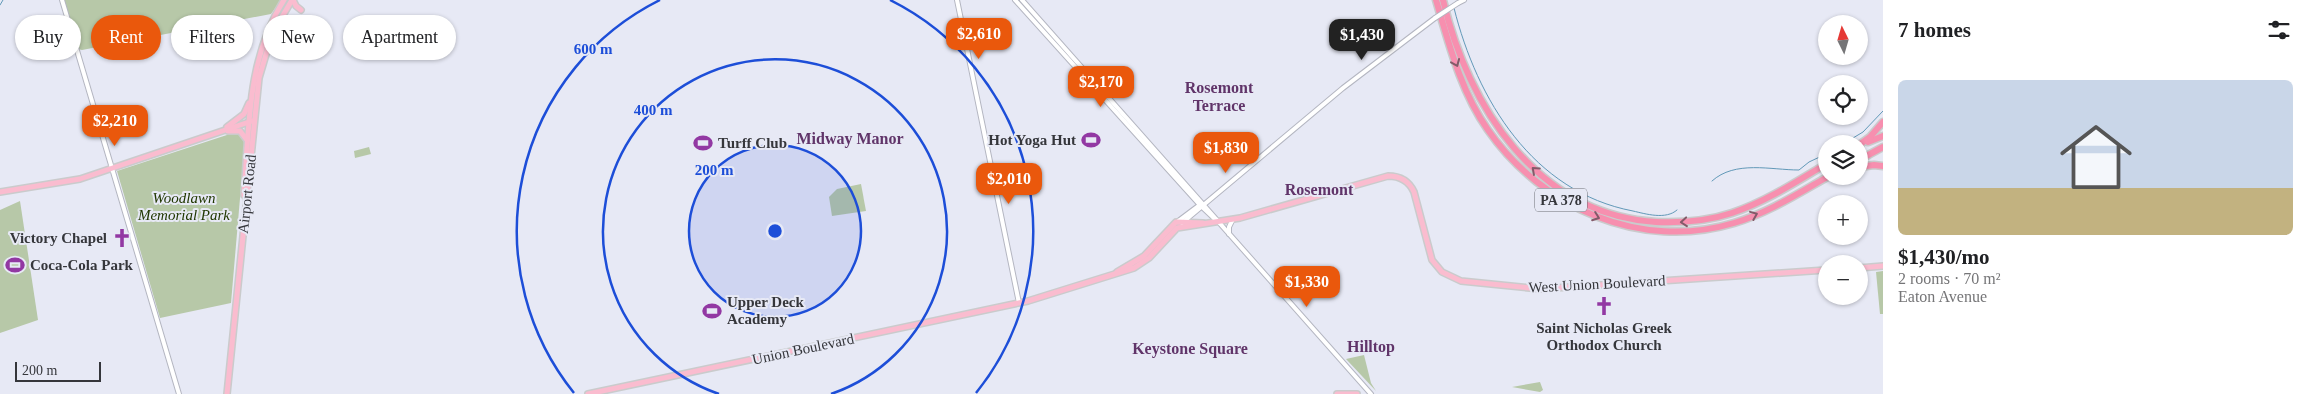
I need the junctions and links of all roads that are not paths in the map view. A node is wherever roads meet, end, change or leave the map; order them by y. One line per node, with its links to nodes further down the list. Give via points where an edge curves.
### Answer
1 (62, 0): 23 (street)
2 (284, 0): 11 (main road, Airport Road, via 259,54)
3 (292, 0): 10 (main road); 12 (main road, Airport Road, via 276,24 263,58)
4 (957, 0): 39 (street)
5 (1016, 0): 29 (street)
6 (1022, 0): 29 (street)
7 (1436, 0): 27 (highway, PA 378, one-way to 27, via 1451,53 1487,129 1502,150 1532,180 1571,206 1624,225 1680,231 1734,223)
8 (1443, 0): 24 (highway, PA 378, one-way to 8, via 1746,207 1700,220 1645,221 1596,208 1549,183 1503,136 1477,94)
9 (1464, 0): 29 (street, bridge, via 1343,88)
10 (301, 10)
11 (252, 98): 12 (main road, Airport Road); 14 (main road, via 244,114)
12 (252, 120): 14 (main road); 18 (main road, Airport Road); 41 (main road, Airport Road)
13 (1883, 122): 16 (highway)
14 (220, 131): 18 (main road, via 240,131); 23 (main road)
15 (1883, 136): 17 (highway)
16 (1868, 139)
17 (1868, 142)
18 (248, 143): 41 (main road, Airport Road)
19 (1883, 147): 20 (highway)
20 (1868, 155)
21 (1868, 166): 22 (highway)
22 (1883, 166)
23 (111, 168): 28 (main road, via 80,179); 40 (street)
24 (1818, 168)
25 (1818, 183): 27 (highway, PA 378)
26 (1818, 184): 27 (highway)
27 (1807, 189)
28 (0, 192)
29 (1202, 205): 31 (street); 32 (street); 34 (street)
30 (1233, 219): 32 (main road, West Union Boulevard); 35 (street); 38 (main road, West Union Boulevard, via 1393,176 1405,180 1412,188 1434,263 1445,274 1461,281 1540,289)
31 (1183, 222): 33 (main road, West Union Boulevard); 34 (main road, West Union Boulevard)
32 (1219, 222): 33 (main road, West Union Boulevard); 35 (street)
33 (1203, 224): 34 (main road, West Union Boulevard)
34 (1176, 225): 39 (main road, via 1144,262 1121,274 1117,272)
35 (1229, 234): 45 (street)
36 (1883, 266): 37 (main road)
37 (1868, 267)
38 (1818, 271)
39 (1019, 303): 42 (main road, Union Boulevard)
40 (179, 394)
41 (225, 394)
42 (588, 394)
43 (1337, 394): 44 (main road)
44 (1356, 394)
45 (1371, 394)

